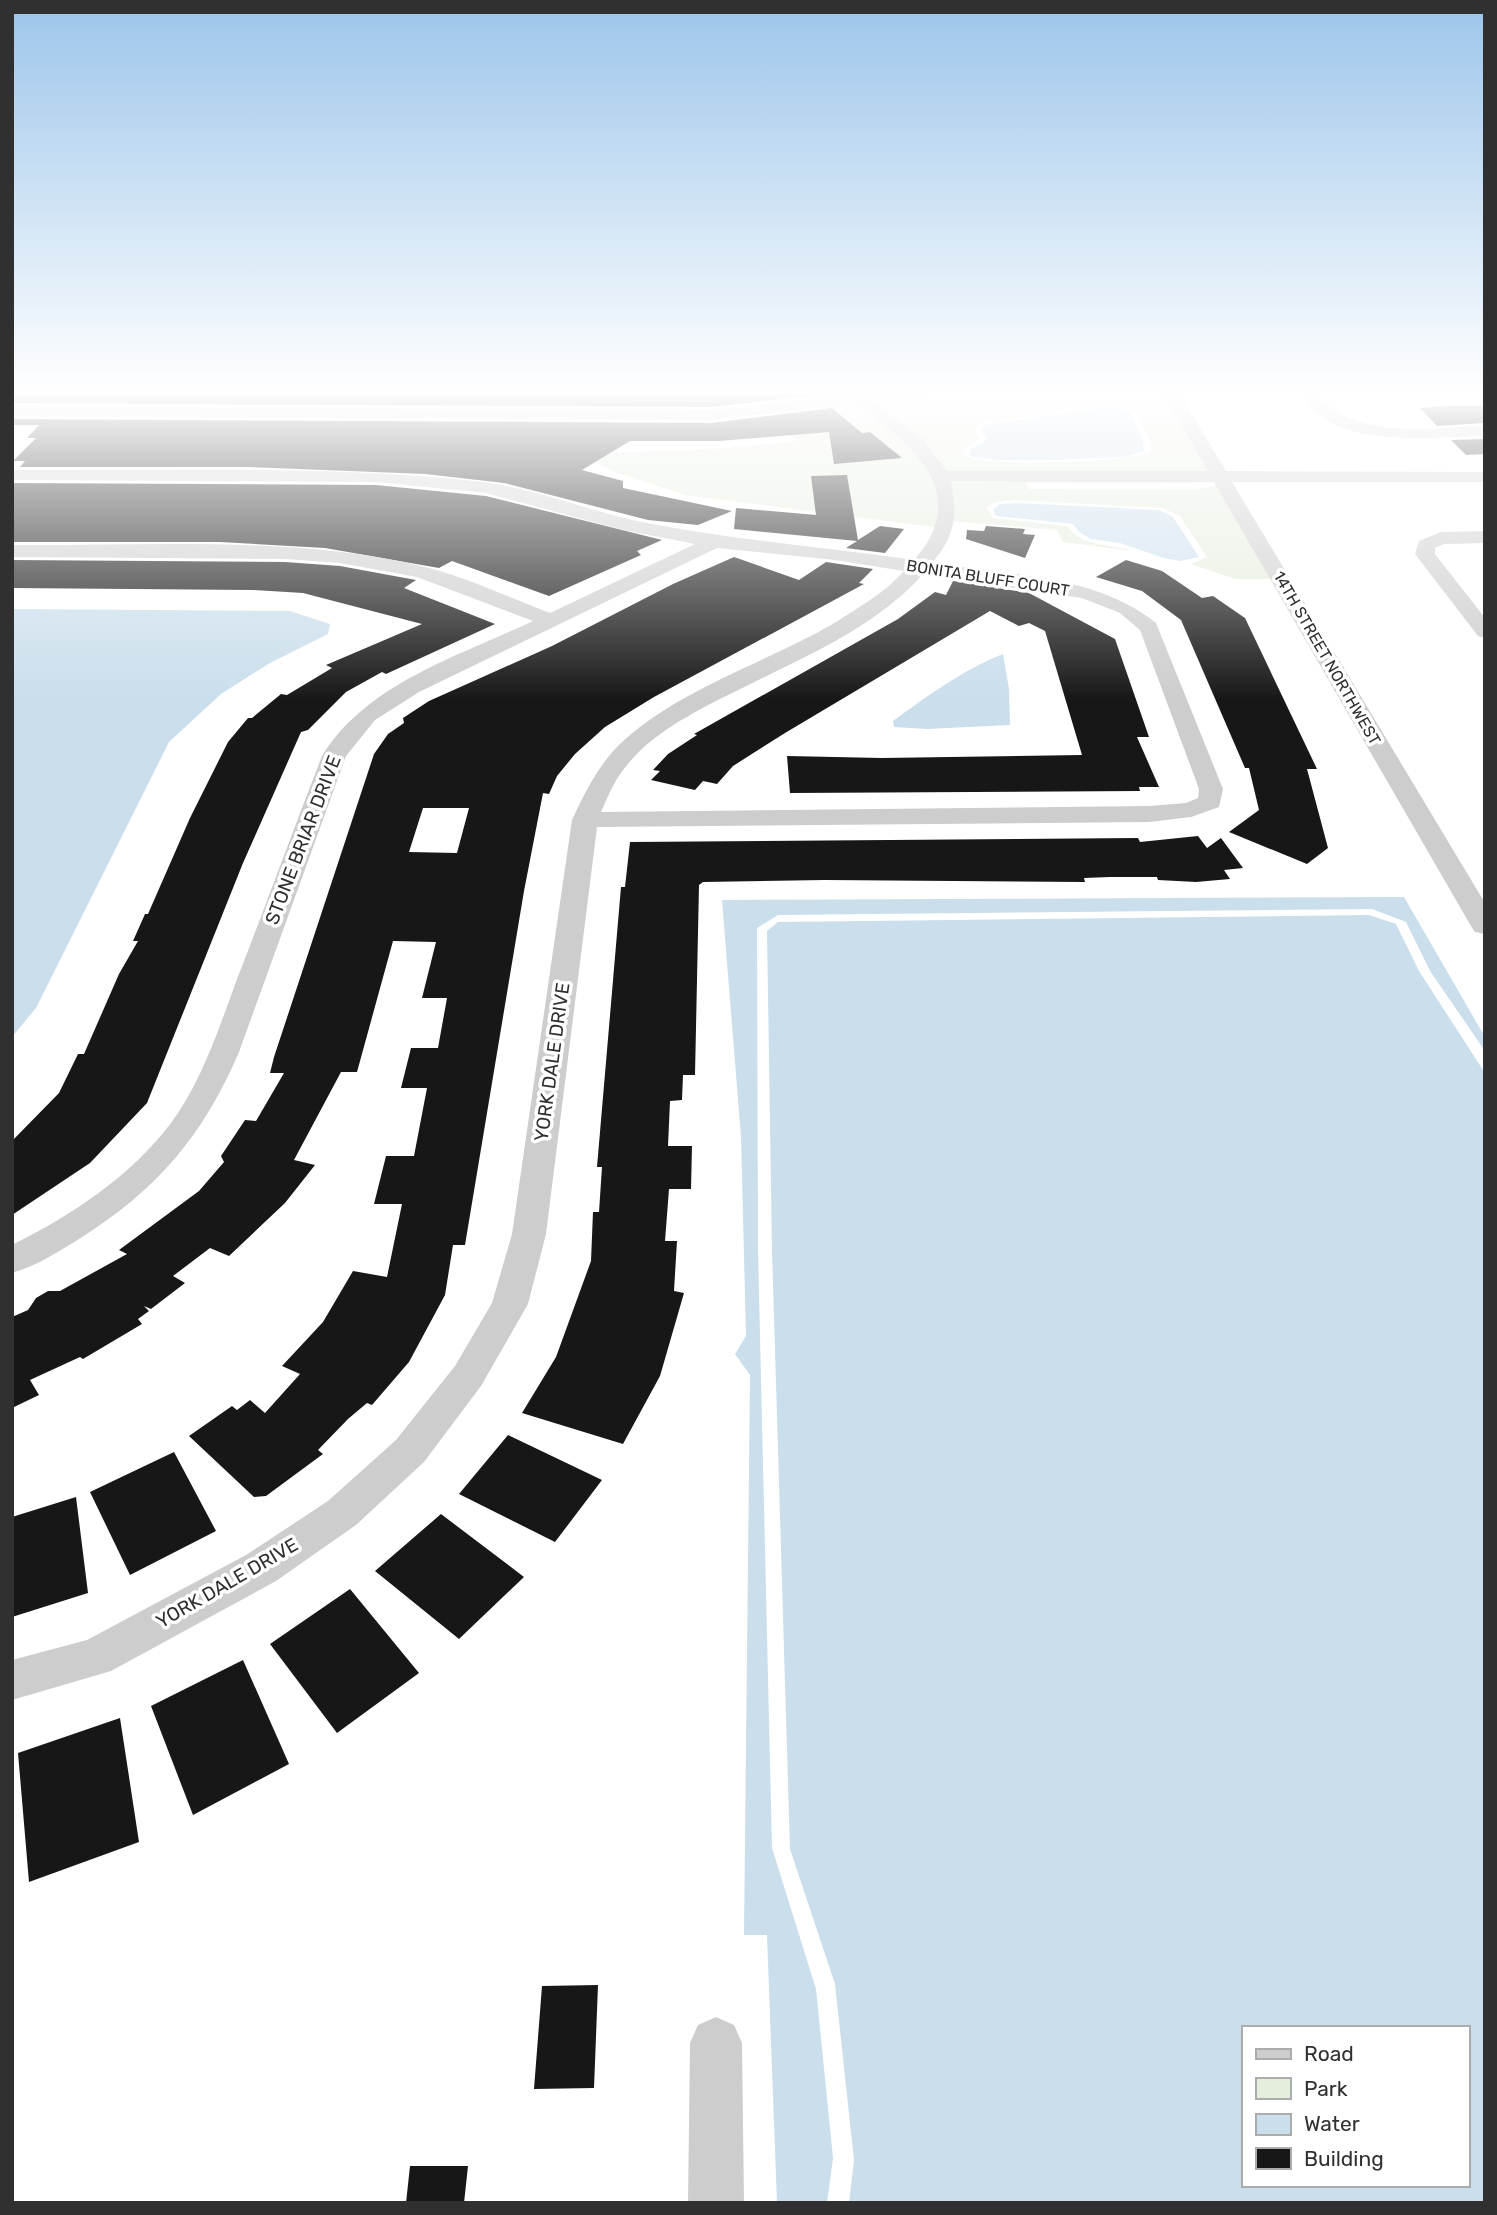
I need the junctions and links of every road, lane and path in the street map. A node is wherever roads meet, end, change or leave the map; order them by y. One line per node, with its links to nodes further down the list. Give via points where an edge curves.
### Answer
1 (507, 493): 5 (street, BONITA BLUFF COURT)
2 (945, 493): 7 (street, YORK DALE DRIVE, via 948,512 938,543)
3 (1230, 493): 11 (street, 14TH STREET NORTHWEST)
4 (1485, 537): 9 (street, via 1441,538 1426,545 1425,554)
5 (714, 542): 7 (street, BONITA BLUFF COURT); 8 (street, STONE BRIAR DRIVE)
6 (12, 551): 8 (street, via 340,556 422,572)
7 (921, 568): 10 (street, YORK DALE DRIVE, via 846,625 662,723 631,747 601,780); 10 (street, BONITA BLUFF COURT, via 1086,593 1127,609 1149,627 1211,789 1210,802 1191,810 1149,814)
8 (550, 620): 12 (street, STONE BRIAR DRIVE, via 380,703 348,732 334,756 207,1089 183,1130 138,1178 96,1210 64,1234)
9 (1485, 632)
10 (585, 820): 13 (street, YORK DALE DRIVE, via 529,1234 510,1304 468,1376 411,1451 342,1513 261,1568 96,1657)
11 (1485, 926)
12 (12, 1260)
13 (12, 1680)
14 (716, 2043): 15 (street)
15 (716, 2203)

